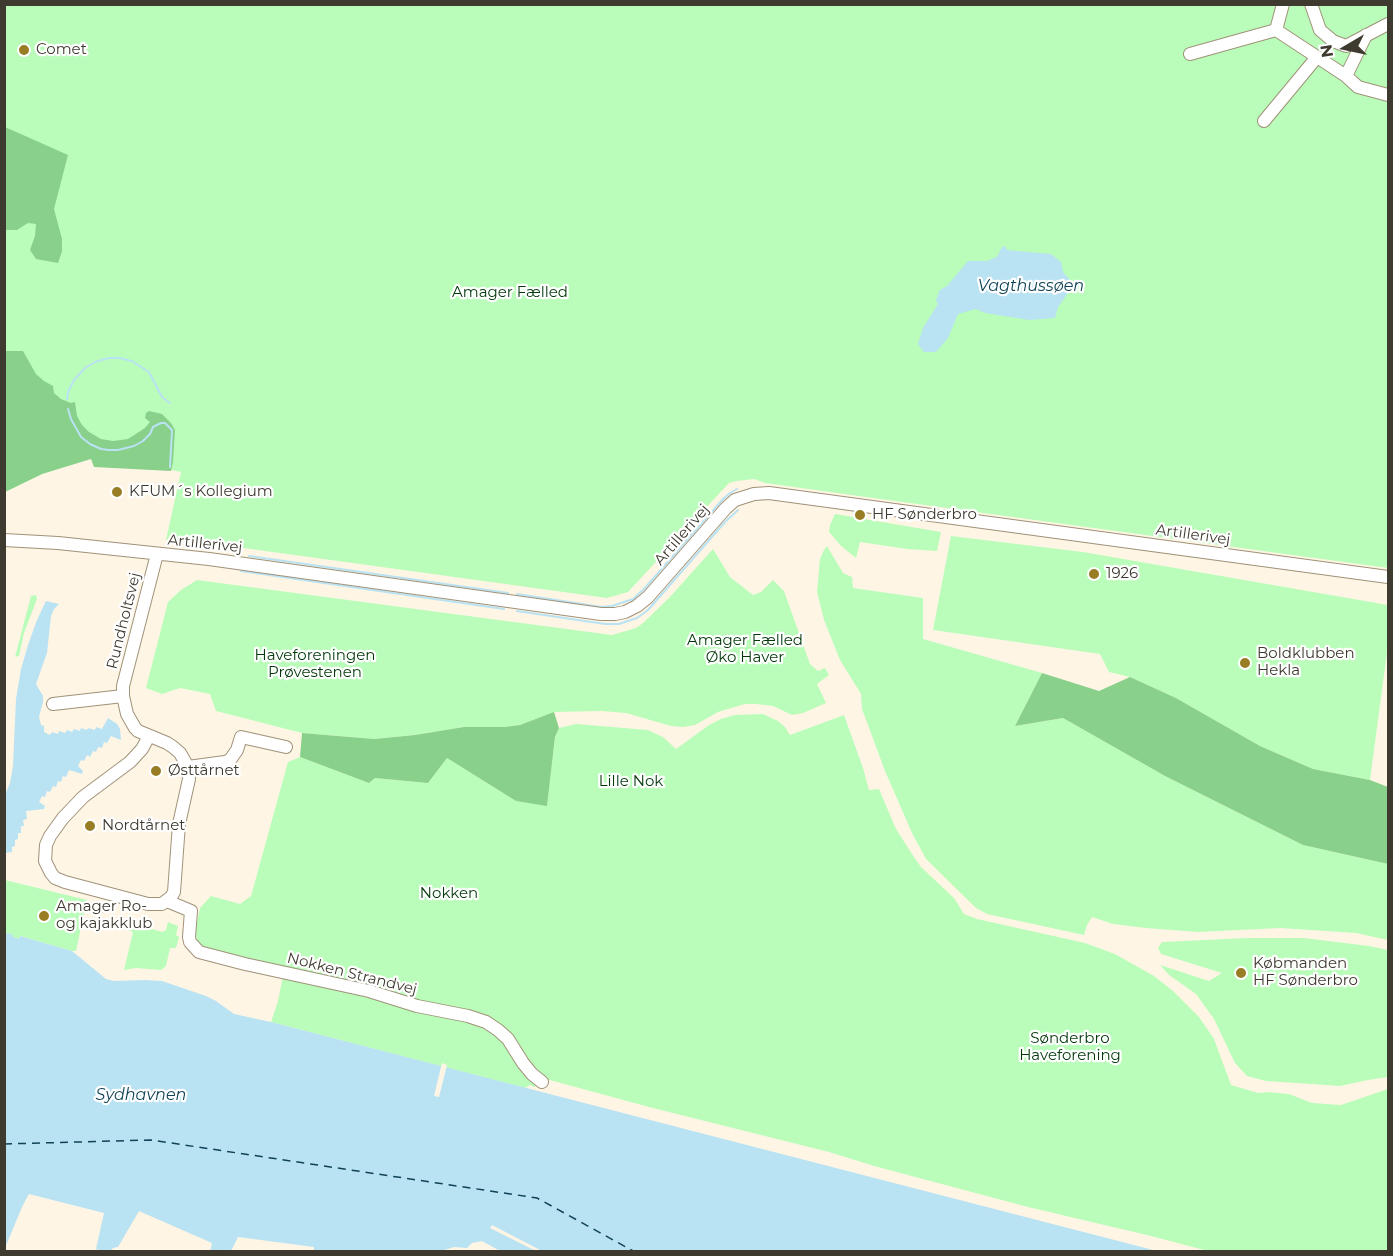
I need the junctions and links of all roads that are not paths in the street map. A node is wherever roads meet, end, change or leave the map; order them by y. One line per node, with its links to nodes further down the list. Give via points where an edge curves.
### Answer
1 (1283, 4): 4 (street)
2 (1311, 4): 5 (street, via 1320,30 1333,41 1346,46)
3 (1389, 24): 5 (street)
4 (1276, 30): 6 (street); 7 (street)
5 (1366, 35): 8 (street)
6 (1190, 54)
7 (1317, 57): 8 (street); 10 (street)
8 (1346, 76): 9 (street, via 1358,87)
9 (1389, 95)
10 (1264, 121)
11 (4, 540): 12 (street, Artillerivej)
12 (156, 554): 13 (street, Artillerivej, via 615,614 648,597 735,500 769,493); 14 (street, Rundholtsvej)
13 (1389, 577)
14 (123, 696): 15 (street); 16 (street, Rundholtsvej, via 132,724)
15 (53, 704)
16 (149, 736): 18 (street, Rundholtsvej, via 173,747); 19 (street, via 130,762 83,797 63,818 46,845 45,861 55,878 65,882 148,904)
17 (286, 747): 18 (street, via 242,737 230,760)
18 (188, 767): 19 (street, via 175,887)
19 (167, 901): 20 (street, Nokken Strandvej, via 191,911 190,942 200,952 486,1022 508,1039)
20 (542, 1082)

